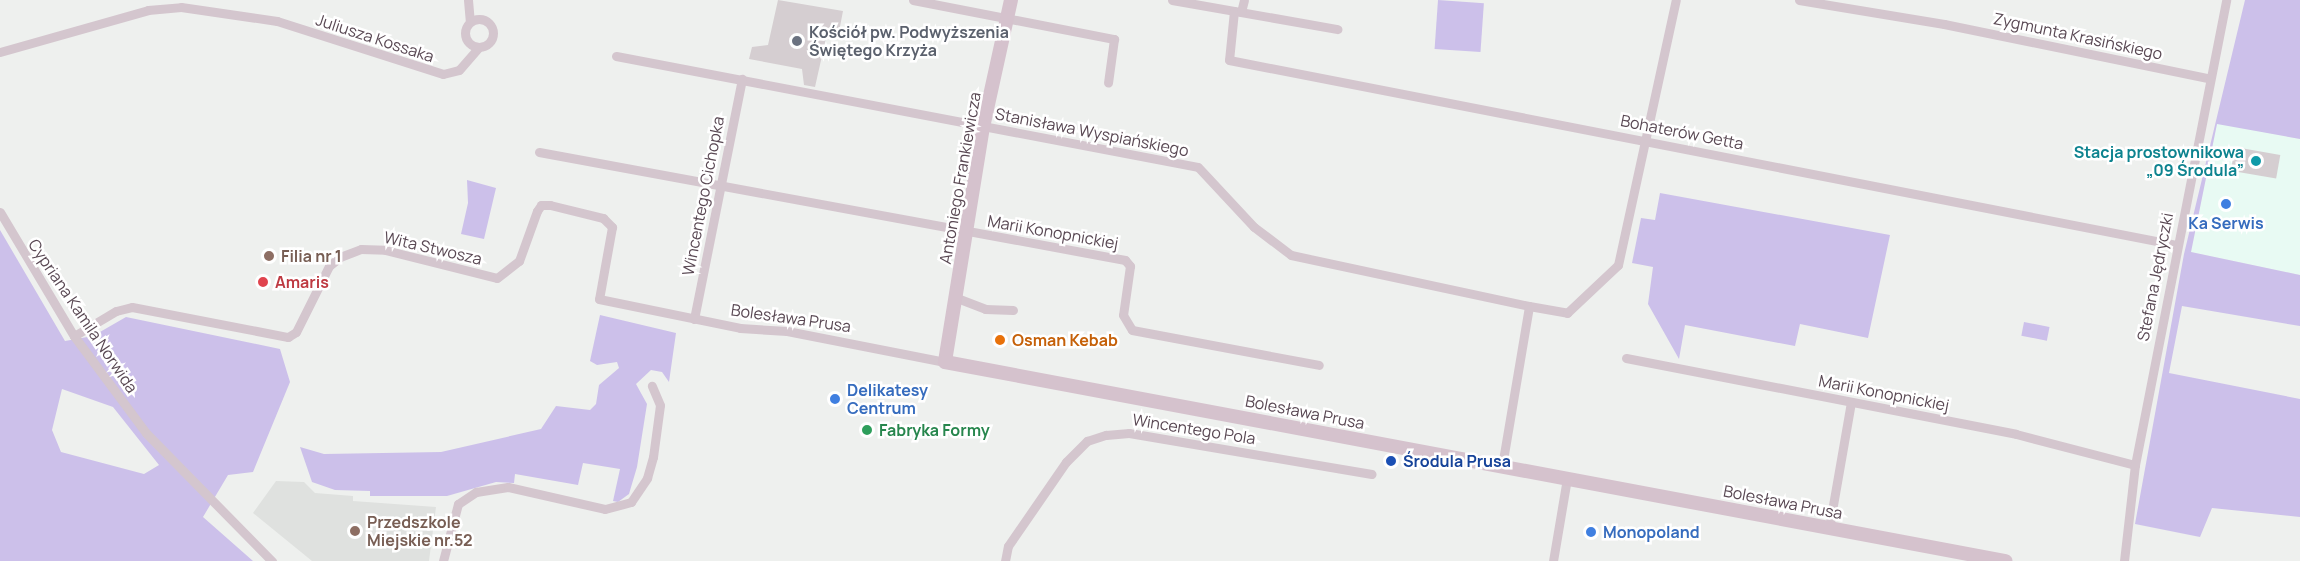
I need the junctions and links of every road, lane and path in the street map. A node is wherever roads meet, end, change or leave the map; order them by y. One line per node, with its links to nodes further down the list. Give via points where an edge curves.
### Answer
1 (468, 0): 12 (street)
2 (913, 0): 11 (street)
3 (1011, 0): 11 (street, Antoniego Frankiewicza)
4 (1172, 0): 10 (street)
5 (1244, 0): 10 (street)
6 (1676, 0): 21 (street)
7 (1799, 0): 17 (street, Zygmunta Krasińskiego, via 1944,24)
8 (2225, 1): 17 (street, Stefana Jędryczki)
9 (182, 4): 14 (street, Juliusza Kossaka, via 277,21 442,74 459,70); 15 (street, Juliusza Kossaka)
10 (1238, 12): 13 (street); 21 (street, Bohaterów Getta, via 1229,60)
11 (1007, 18): 19 (street, via 1114,39); 20 (street, Antoniego Frankiewicza)
12 (470, 22): 14 (street, via 467,41); 14 (street, via 482,19 492,26 489,44)
13 (1337, 29)
14 (478, 48)
15 (0, 52)
16 (616, 56): 18 (street, Stanisława Wyspiańskiego)
17 (2208, 78): 26 (street, Stefana Jędryczki)
18 (742, 79): 20 (street, Stanisława Wyspiańskiego); 23 (street, Wincentego Cichopka)
19 (1108, 83)
20 (983, 127): 25 (street, Antoniego Frankiewicza); 29 (street, Stanisława Wyspiańskiego, via 1198,167 1254,227 1291,255)
21 (1648, 141): 26 (street, Bohaterów Getta); 29 (street, Stanisława Wyspiańskiego, via 1618,265 1567,313)
22 (539, 152): 23 (street, Marii Konopnickiej)
23 (721, 186): 25 (street, Marii Konopnickiej); 31 (street, Wincentego Cichopka)
24 (0, 212): 32 (street, Cypriana Kamila Norwida)
25 (966, 232): 27 (street, Antoniego Frankiewicza); 35 (street, Marii Konopnickiej, via 1125,260 1130,266 1123,315 1132,330)
26 (2176, 245): 38 (street, Stefana Jędryczki)
27 (957, 298): 30 (street, via 985,309); 34 (street, Antoniego Frankiewicza)
28 (599, 299): 31 (street, Bolesława Prusa); 32 (street, Wita Stwosza, via 612,227 603,218 541,205 519,261 497,278 385,250 361,249 340,257 329,266 296,332 288,337 132,308 116,311)
29 (1529, 306): 39 (street)
30 (1014, 310)
31 (694, 319): 34 (street, Bolesława Prusa, via 787,331)
32 (74, 336): 43 (street, Cypriana Kamila Norwida, via 146,433)
33 (1626, 358): 37 (street, Marii Konopnickiej)
34 (945, 362): 39 (street, Bolesława Prusa)
35 (1319, 364)
36 (652, 386): 44 (street, via 660,405 652,457 647,478 631,502 605,508 508,487 476,492 458,504)
37 (1851, 402): 38 (street, Marii Konopnickiej, via 2057,443); 42 (street)
38 (2134, 465): 48 (street, Stefana Jędryczki)
39 (1502, 466): 41 (street, Bolesława Prusa)
40 (1372, 474): 45 (street, Wincentego Pola, via 1129,433 1106,435 1087,441 1066,462 1014,536)
41 (1567, 478): 42 (street, Bolesława Prusa); 46 (street)
42 (1829, 528): 47 (street, Bolesława Prusa)
43 (272, 561)
44 (442, 561)
45 (1005, 561)
46 (1553, 561)
47 (2005, 561)
48 (2124, 561)

